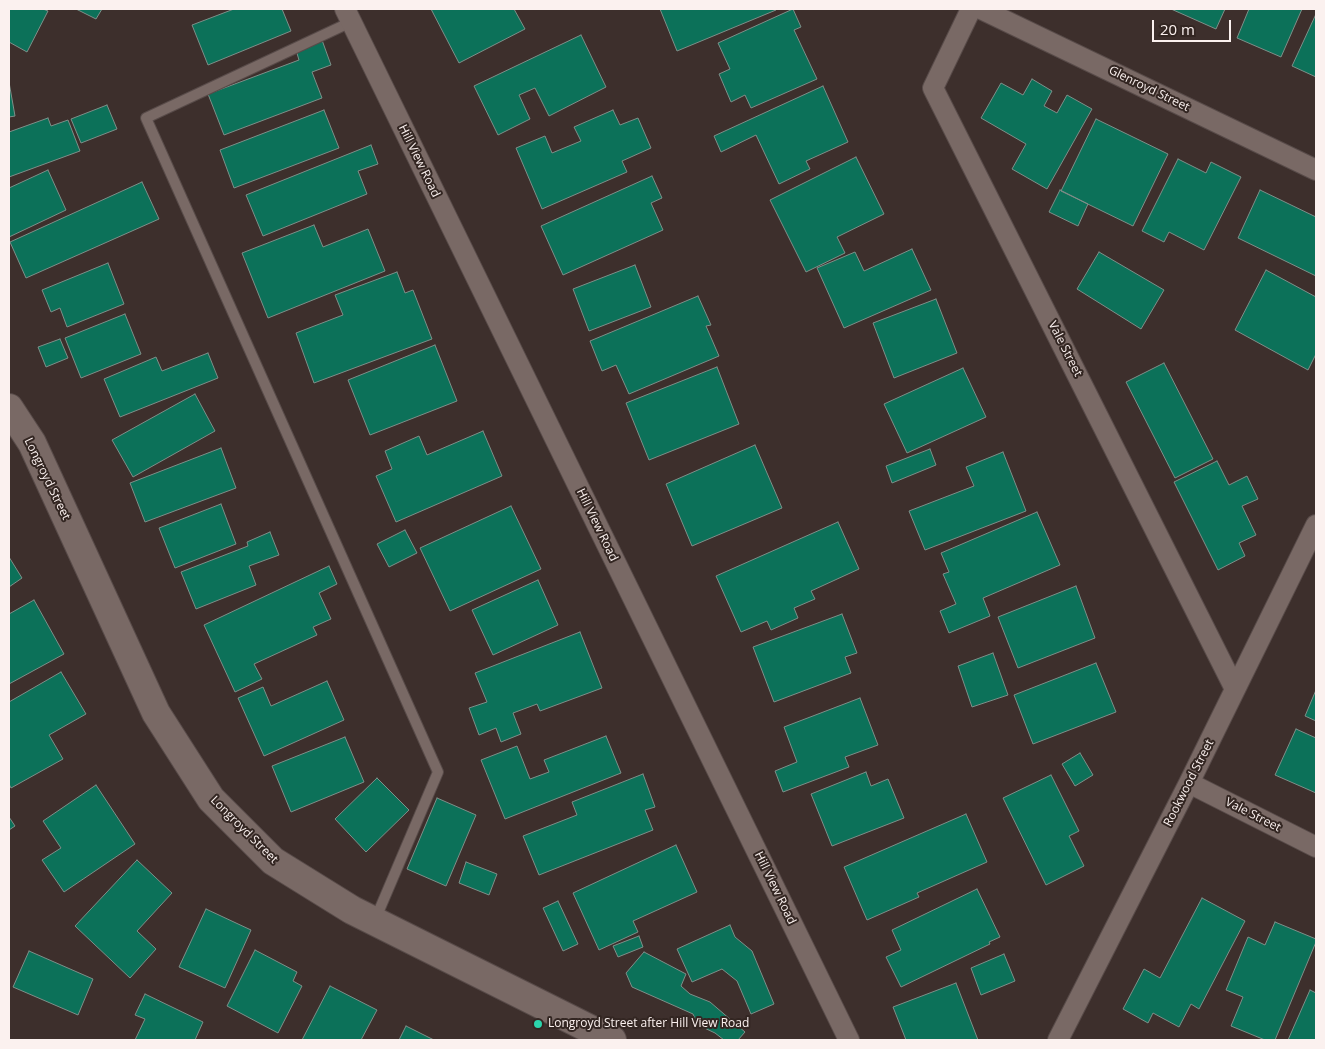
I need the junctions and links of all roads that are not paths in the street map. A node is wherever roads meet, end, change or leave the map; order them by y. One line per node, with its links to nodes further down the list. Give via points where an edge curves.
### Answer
1 (971, 9): 7 (street, Vale Street, via 933,88)
2 (981, 9): 4 (street, Glenroyd Street)
3 (348, 16): 10 (lane, via 146,118 438,772); 12 (street, Hill View Road)
4 (1316, 170)
5 (9, 408): 10 (main road, Longroyd Street, via 32,443 156,712 211,799 273,861)
6 (1316, 525): 7 (street, Rookwood Street)
7 (1236, 689): 8 (street, Rookwood Street)
8 (1189, 783): 9 (street, Vale Street); 13 (street, Rookwood Street)
9 (1316, 847)
10 (375, 921): 11 (main road, Longroyd Street)
11 (612, 1040)
12 (849, 1040)
13 (1058, 1040)

